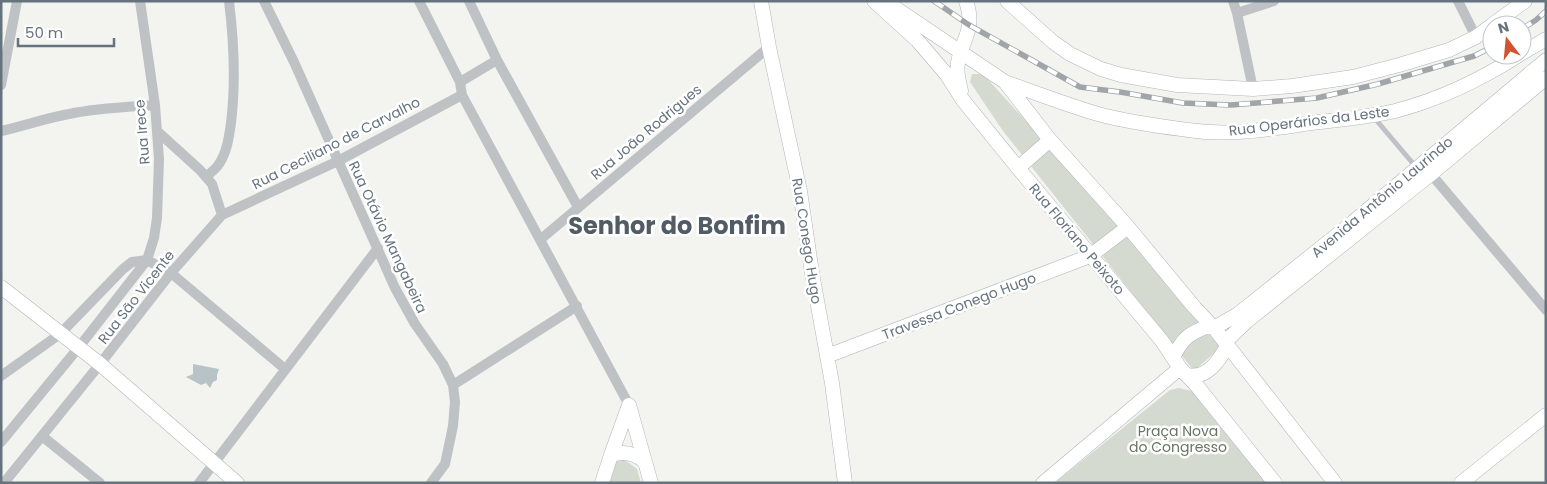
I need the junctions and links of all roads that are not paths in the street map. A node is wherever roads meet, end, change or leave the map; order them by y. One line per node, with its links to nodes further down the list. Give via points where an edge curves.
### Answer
1 (17, 1): 30 (street)
2 (140, 1): 34 (street, Rua Irece)
3 (229, 1): 43 (street, via 235,84 228,141 219,164)
4 (264, 1): 39 (street, Rua Otávio Mangabeira)
5 (469, 1): 24 (street)
6 (761, 1): 21 (street, Rua Conego Hugo)
7 (874, 1): 33 (street, Rua Floriano Peixoto, via 917,40 947,75)
8 (885, 1): 23 (street)
9 (966, 1): 23 (street, via 970,12 969,25)
10 (1007, 1): 31 (street, via 1058,46 1101,69 1177,85)
11 (1233, 1): 16 (street)
12 (1274, 1): 16 (street)
13 (1458, 1): 19 (street)
14 (1524, 1): 17 (street)
15 (421, 2): 28 (street)
16 (1237, 13): 31 (street)
17 (1505, 15)
18 (1482, 32): 19 (street)
19 (1476, 37): 31 (street, via 1449,50 1353,77)
20 (1546, 39): 22 (street)
21 (769, 47): 44 (street, Rua João Rodrigues); 59 (street, Rua Conego Hugo, via 800,191)
22 (1532, 47)
23 (961, 53): 29 (street); 33 (street, via 957,66)
24 (497, 60): 28 (street); 44 (street)
25 (1546, 60): 41 (street, Avenida Antônio Laurindo)
26 (1503, 65): 35 (street, Rua Operários da Leste, via 1437,96)
27 (1546, 78): 42 (street, Avenida Antônio Laurindo)
28 (460, 82): 32 (street)
29 (1005, 82): 35 (street, Rua Operários da Leste, via 1098,114 1213,133 1248,132); 38 (street)
30 (1, 85)
31 (1253, 89)
32 (462, 95): 39 (street, Rua Ceciliano de Carvalho); 47 (street)
33 (962, 99): 40 (street, Rua Floriano Peixoto)
34 (155, 105): 36 (street, via 72,113); 37 (street, Rua Irece)
35 (1375, 114): 41 (lane, via 1377,121)
36 (1, 131)
37 (157, 131): 43 (street); 50 (street, Rua Irece, via 160,184 154,238)
38 (1050, 140): 40 (street); 46 (street)
39 (338, 161): 45 (street, Rua Ceciliano de Carvalho); 48 (street, Rua Otávio Mangabeira)
40 (1018, 168): 49 (street, Rua Floriano Peixoto)
41 (1417, 169): 42 (street); 55 (street, Avenida Antônio Laurindo, via 1238,314)
42 (1431, 174): 54 (street); 57 (street, Avenida Antônio Laurindo, via 1247,321)
43 (206, 178): 45 (street, via 212,184)
44 (578, 207): 47 (street, Rua João Rodrigues)
45 (222, 215): 51 (street, Rua São Vicente)
46 (1128, 227): 49 (street, Travessa Conego Hugo); 55 (street)
47 (541, 239): 53 (street)
48 (378, 248): 62 (street); 64 (street, Rua Otávio Mangabeira, via 395,288)
49 (1090, 256): 59 (street, Travessa Conego Hugo); 61 (street, Rua Floriano Peixoto)
50 (147, 260): 51 (street); 56 (street, via 128,264); 58 (street, Rua São Vicente)
51 (171, 273): 60 (street, Rua São Vicente); 62 (street)
52 (1, 287): 56 (street)
53 (577, 306): 64 (street); 65 (street)
54 (1546, 310)
55 (1212, 326): 57 (street); 61 (street, via 1196,330 1182,341)
56 (60, 334): 58 (street); 63 (street)
57 (1226, 344): 61 (street, via 1210,370 1194,376); 82 (street)
58 (79, 347): 60 (street); 68 (street, Rua São Vicente)
59 (827, 356): 80 (street, Rua Conego Hugo)
60 (100, 364): 67 (street, Rua São Vicente); 70 (street)
61 (1180, 367): 72 (street); 81 (street, Rua Floriano Peixoto)
62 (285, 369): 70 (street)
63 (1, 376)
64 (453, 385): 77 (street, Rua Otávio Mangabeira, via 453,426 447,456)
65 (629, 405): 69 (street); 71 (street)
66 (1546, 415): 83 (street)
67 (42, 436): 73 (street, Rua São Vicente); 74 (street)
68 (1, 442)
69 (611, 455): 71 (street, via 632,454); 78 (street)
70 (214, 462): 75 (street); 76 (street)
71 (645, 462): 79 (street)
72 (1049, 481)
73 (4, 483)
74 (100, 483)
75 (199, 483)
76 (237, 483)
77 (431, 483)
78 (602, 483)
79 (651, 483)
80 (845, 483)
81 (1275, 483)
82 (1335, 483)
83 (1461, 483)

